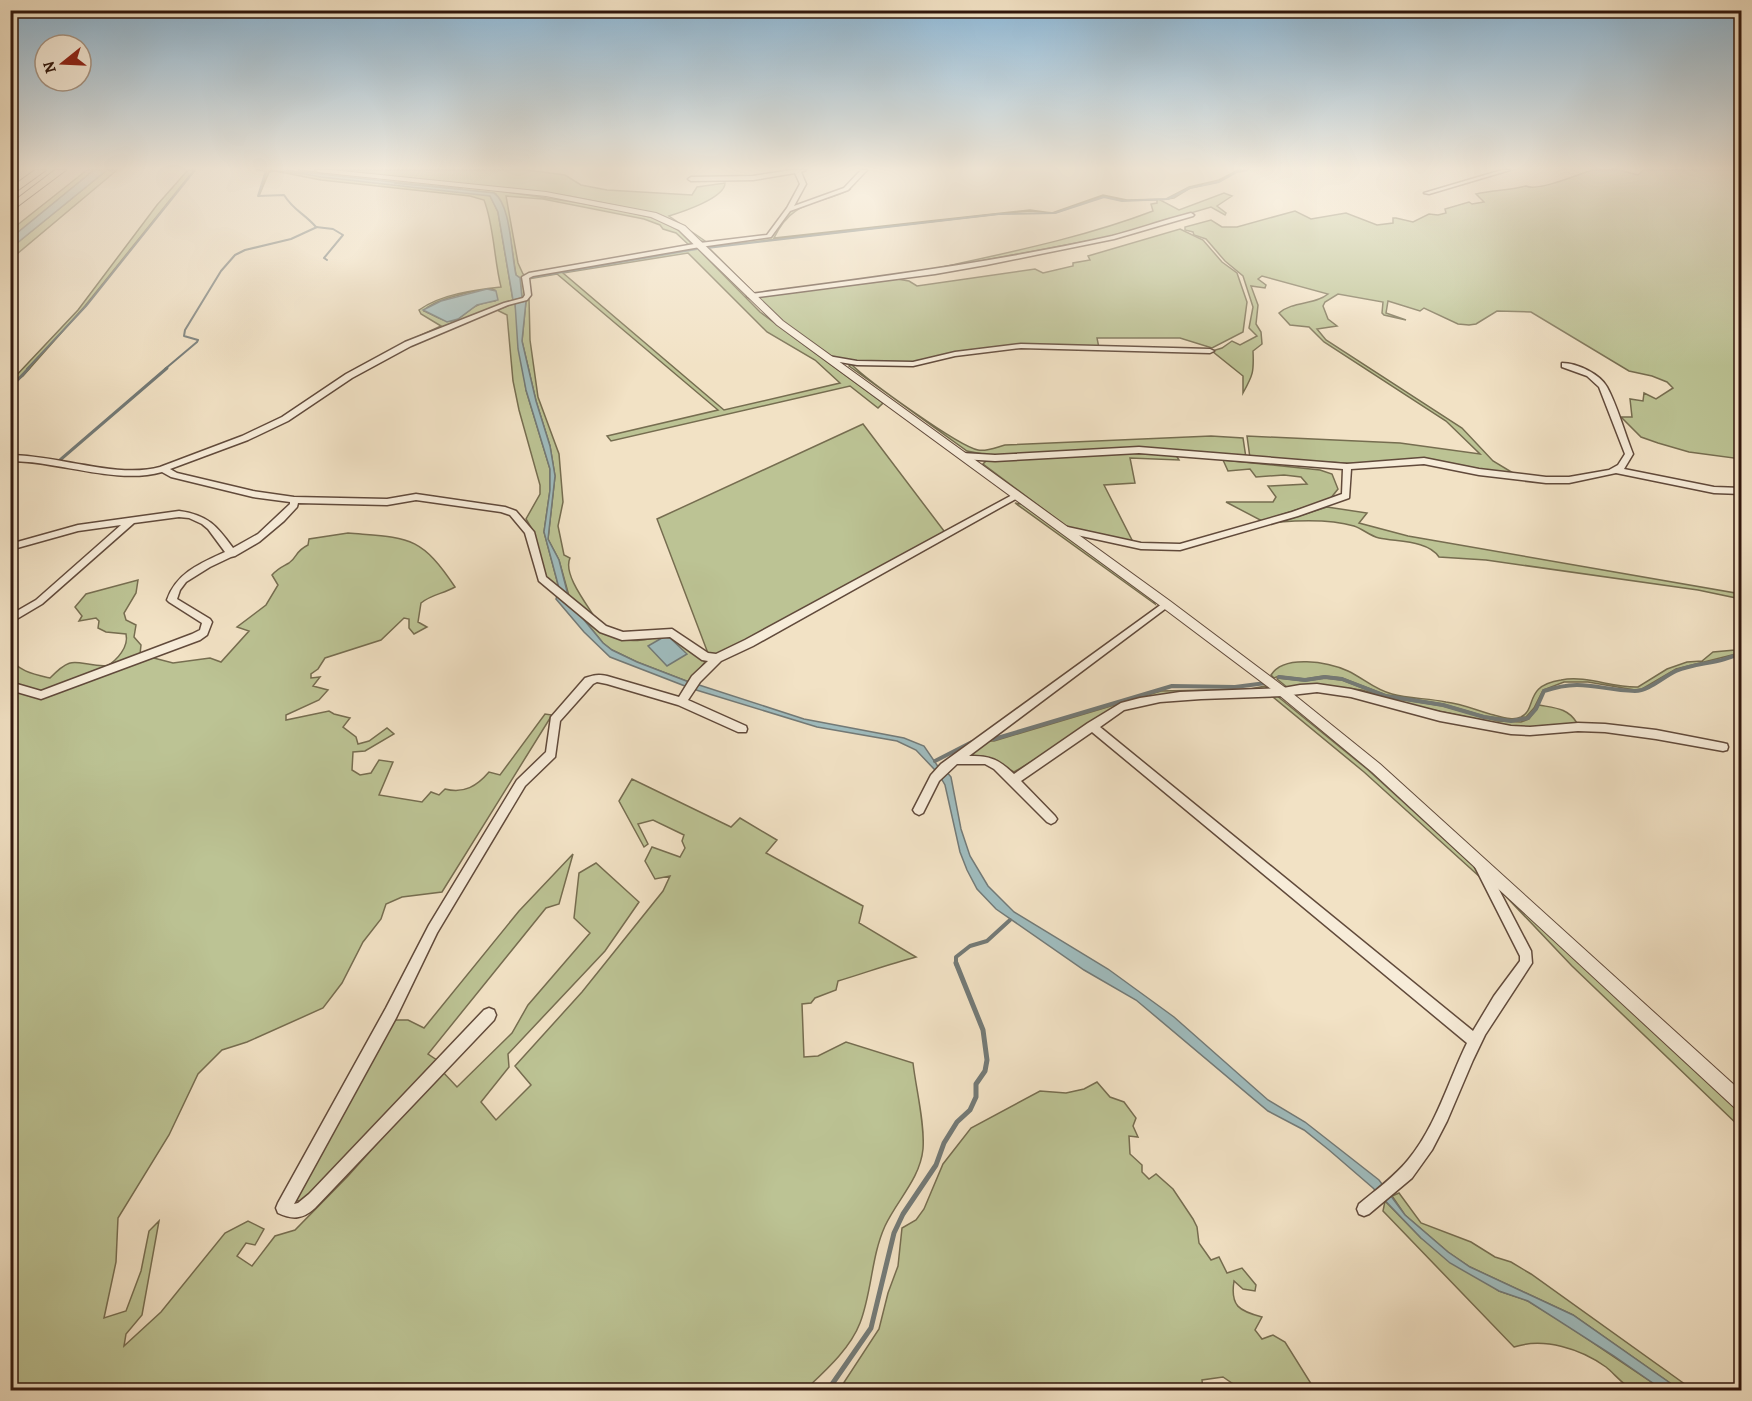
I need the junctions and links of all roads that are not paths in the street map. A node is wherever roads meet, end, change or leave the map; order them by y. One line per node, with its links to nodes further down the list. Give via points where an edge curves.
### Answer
1 (690, 235): 4 (street)
2 (769, 235): 4 (street)
3 (1120, 235): 5 (street, via 934,272)
4 (700, 245): 5 (street); 12 (street, via 531,274 525,278 525,299 408,344 349,376 285,419)
5 (750, 296): 7 (street)
6 (1210, 351): 7 (street, via 1021,346 913,364)
7 (828, 358): 9 (street)
8 (1565, 365): 13 (street, via 1590,374 1603,386 1629,454)
9 (962, 456): 11 (street, via 995,458 1139,450); 15 (street)
10 (10, 458): 12 (street, via 121,473)
11 (1347, 467): 13 (street, via 1424,461 1546,480 1569,480); 18 (street, via 1346,496 1180,547 1133,545)
12 (164, 469): 16 (street, via 174,475 253,494)
13 (1615, 470): 14 (street, via 1691,486)
14 (1742, 491)
15 (1017, 496): 18 (street); 23 (street)
16 (294, 500): 20 (street, via 294,505 259,538); 23 (street, via 387,501 416,497 513,513 529,532 543,579 603,629 622,636 672,633 706,657)
17 (132, 520): 19 (street, via 78,528); 20 (street, via 195,515 206,520); 22 (street, via 39,602)
18 (1063, 529): 21 (street)
19 (10, 547)
20 (232, 554): 24 (street, via 191,573 172,595 176,604 207,622 204,632 196,638 41,695)
21 (1166, 604): 25 (street); 30 (street)
22 (10, 620)
23 (717, 658): 26 (street)
24 (11, 686)
25 (1283, 692): 27 (street, via 1149,699 1122,707); 29 (street, via 1300,688 1361,693 1423,713 1521,732 1588,727); 34 (street, via 1376,768)
26 (683, 698): 28 (street); 35 (street, via 596,678 555,720 551,754 521,783 433,929 283,1208 300,1212 318,1196)
27 (1092, 726): 31 (street); 36 (street)
28 (742, 729)
29 (1724, 747)
30 (956, 760): 31 (street, via 986,760); 32 (street, via 935,778)
31 (1014, 780): 33 (street)
32 (919, 810)
33 (1051, 819)
34 (1480, 862): 36 (street, via 1526,955 1526,963); 37 (street)
35 (489, 1015)
36 (1474, 1041): 38 (street, via 1436,1130 1418,1160)
37 (1742, 1103)
38 (1364, 1209)

